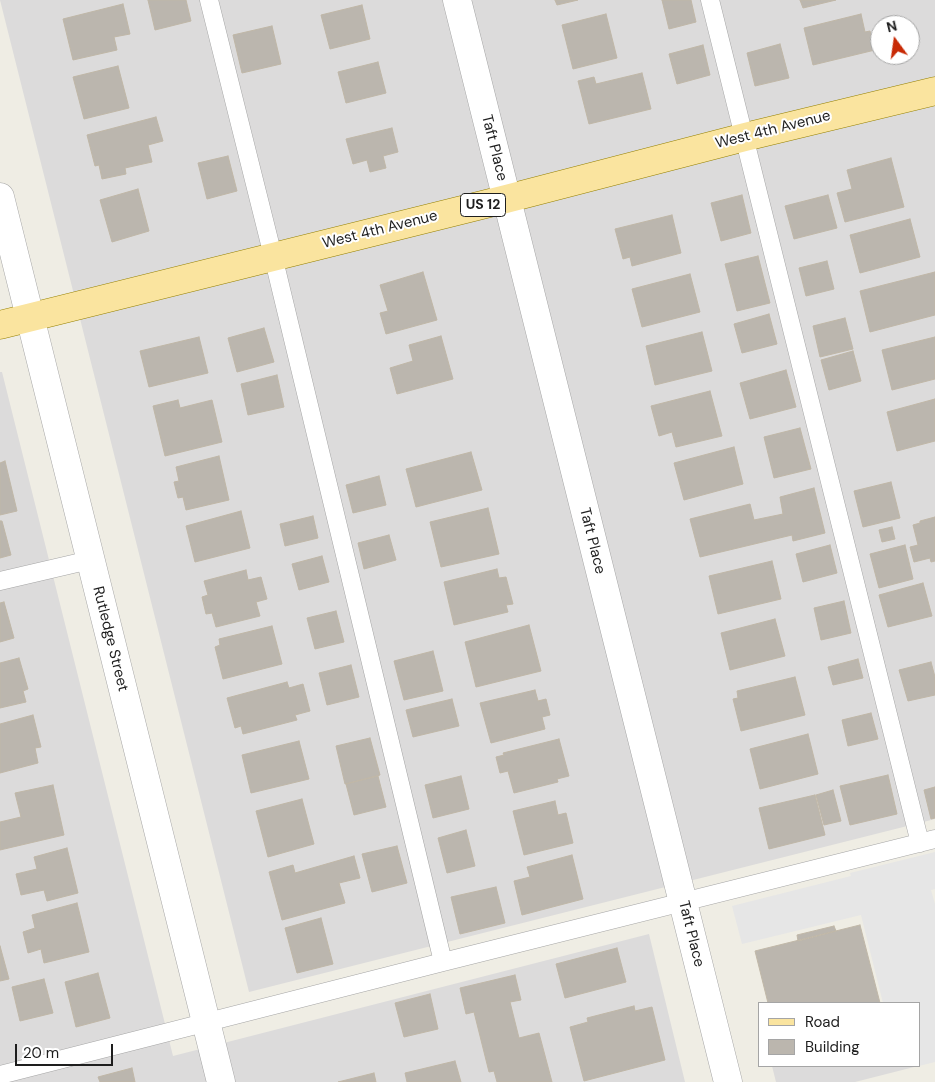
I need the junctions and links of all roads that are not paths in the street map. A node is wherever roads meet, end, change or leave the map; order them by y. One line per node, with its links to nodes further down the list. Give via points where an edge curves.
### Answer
1 (209, 0): 8 (lane)
2 (457, 0): 7 (street, Taft Place)
3 (710, 0): 5 (lane)
4 (935, 91): 5 (main road, West 4th Avenue / US 12)
5 (745, 137): 7 (main road, West 4th Avenue / US 12); 13 (lane)
6 (0, 197): 9 (street, Rutledge Street)
7 (506, 199): 8 (main road, West 4th Avenue / US 12); 14 (street, Taft Place)
8 (273, 256): 9 (main road, West 4th Avenue / US 12); 15 (lane)
9 (30, 317): 10 (main road, West 4th Avenue / US 12); 11 (street, Rutledge Street)
10 (0, 324)
11 (90, 560): 12 (lane); 16 (street, Rutledge Street)
12 (0, 581)
13 (928, 841): 14 (lane)
14 (683, 903): 15 (lane); 19 (street, Taft Place)
15 (443, 962): 16 (lane)
16 (206, 1022): 17 (lane); 18 (street, Rutledge Street)
17 (0, 1075)
18 (221, 1082)
19 (728, 1082)

